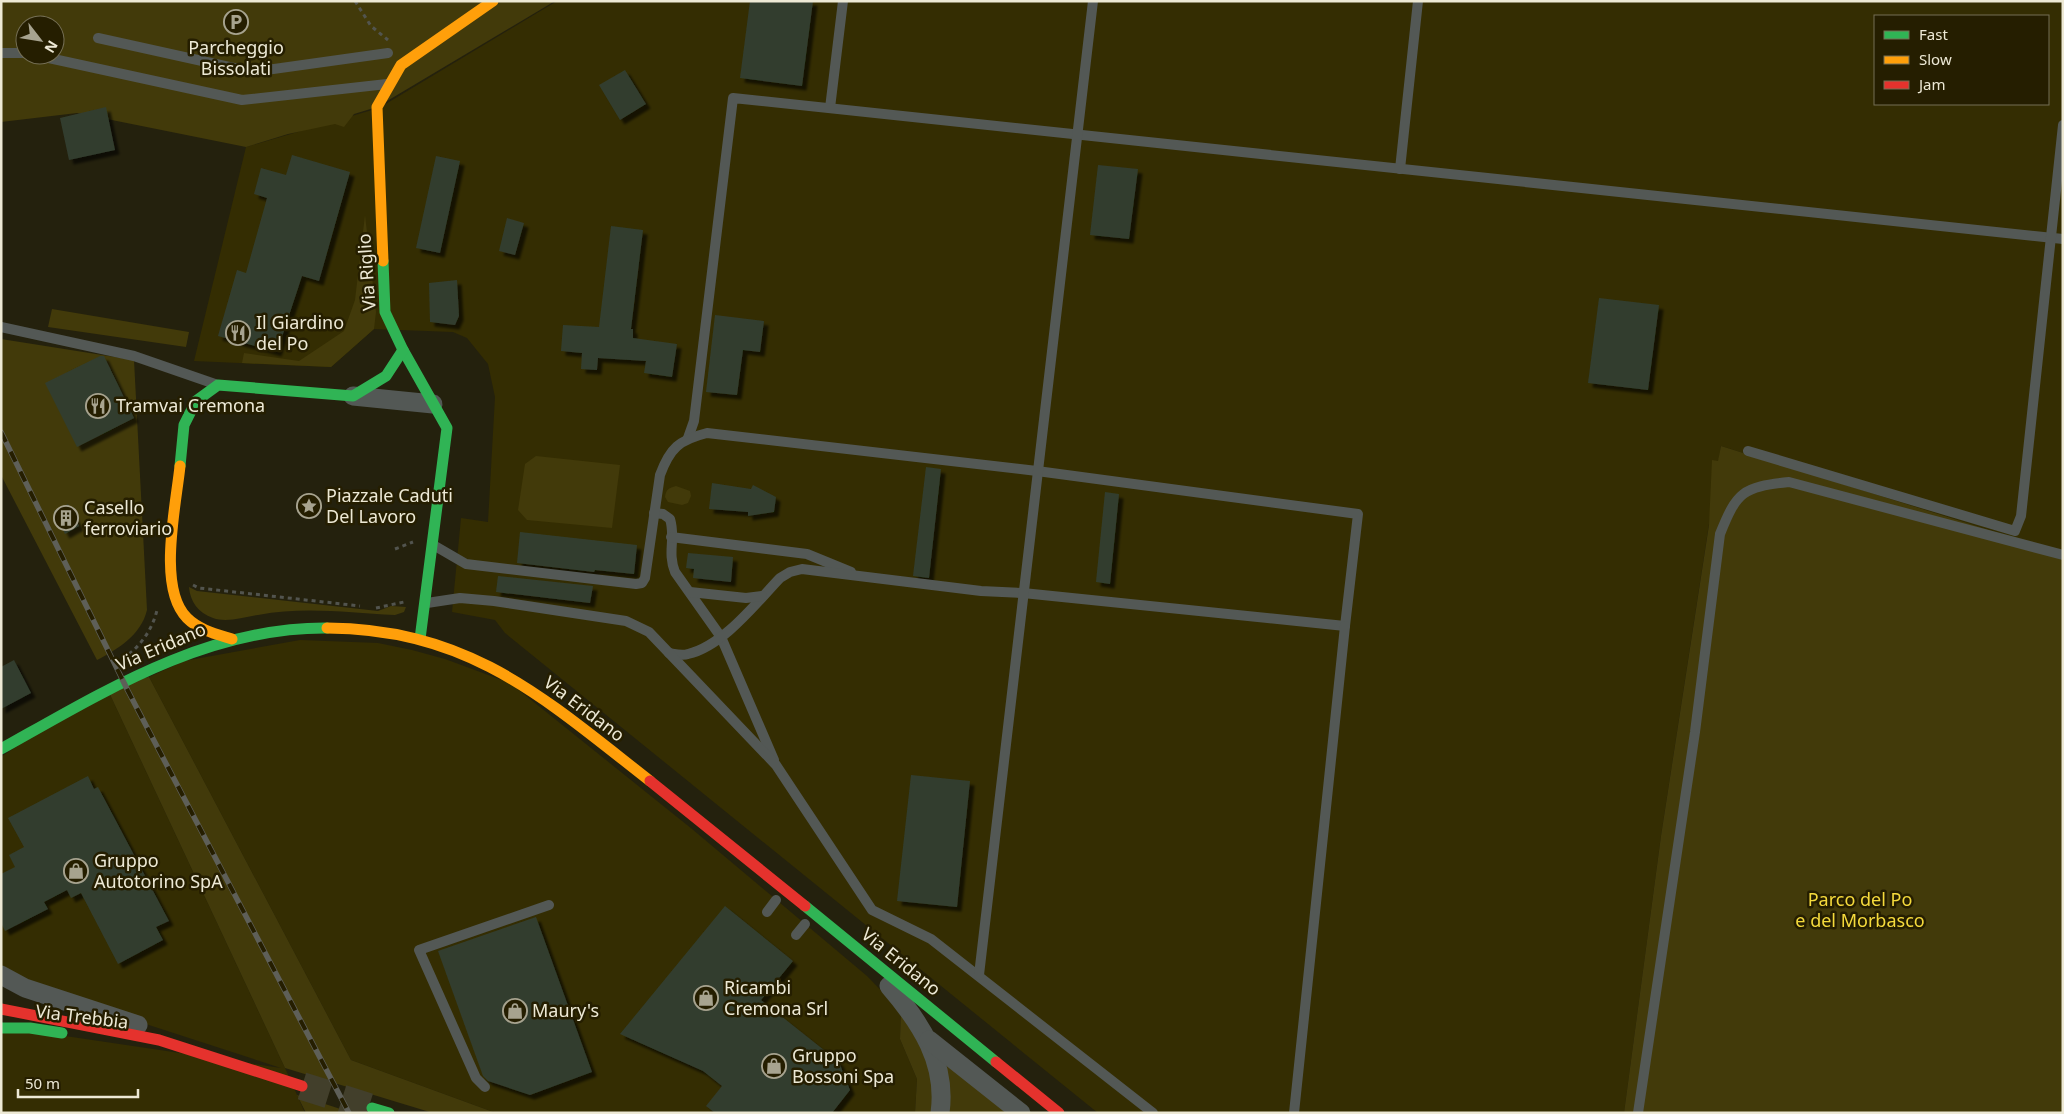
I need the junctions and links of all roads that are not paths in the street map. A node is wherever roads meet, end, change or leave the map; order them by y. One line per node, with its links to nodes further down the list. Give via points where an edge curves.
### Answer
1 (493, 1): 10 (main road, Via Riglio, via 400,65)
2 (843, 1): 11 (lane)
3 (1093, 1): 13 (lane)
4 (1418, 1): 14 (lane)
5 (98, 38): 6 (lane, via 252,72)
6 (392, 49)
7 (1, 53): 8 (lane)
8 (15, 53)
9 (65, 62): 10 (lane, via 242,100)
10 (390, 84): 18 (main road, Via Riglio, via 377,107 385,312)
11 (830, 108): 13 (lane); 22 (lane, via 733,98 694,421)
12 (2063, 125): 15 (lane)
13 (1078, 135): 14 (lane); 24 (lane)
14 (1400, 170): 15 (lane)
15 (2050, 238): 16 (lane); 23 (lane, via 2021,516 2015,531)
16 (2063, 239)
17 (1, 328): 19 (lane, via 134,356)
18 (402, 350): 20 (main road, via 386,376); 21 (main road, Via Riglio)
19 (218, 385): 20 (main road); 36 (main road, via 196,401 184,425 169,571 173,594 190,622 206,632)
20 (353, 396): 21 (street)
21 (433, 404): 27 (main road, Via Riglio, via 447,428)
22 (688, 438): 24 (lane, via 707,433); 25 (lane, via 675,446 666,460 660,475)
23 (1748, 451)
24 (1037, 471): 31 (lane); 34 (lane, via 1358,514)
25 (654, 513): 26 (lane, via 670,519); 27 (lane, via 645,578 636,584 466,564)
26 (672, 537): 29 (lane, via 807,554); 30 (lane, via 671,560)
27 (432, 544): 33 (main road, Via Riglio)
28 (2063, 556): 65 (lane, via 1789,482 1760,485 1732,504 1720,534 1695,732)
29 (863, 577): 31 (lane); 32 (lane, via 796,570 780,578)
30 (690, 592): 32 (lane, via 746,598); 35 (lane)
31 (1023, 593): 34 (lane); 49 (lane)
32 (762, 596): 35 (lane)
33 (424, 604): 37 (main road, Via Riglio); 38 (lane, via 445,599 468,599 626,621 649,632)
34 (1346, 626): 64 (lane)
35 (721, 637): 38 (lane, via 702,650 686,655); 40 (lane)
36 (232, 638): 37 (main road, Via Eridano, via 275,631 339,628); 39 (main road, Via Eridano, via 195,649 133,676)
37 (420, 639): 41 (main road, Via Eridano, via 448,647 514,678)
38 (669, 653): 40 (lane)
39 (2, 749)
40 (776, 765): 49 (lane, via 872,910 932,939)
41 (700, 821): 42 (lane, via 703,833); 48 (main road, Via Eridano)
42 (720, 852)
43 (776, 900): 45 (lane)
44 (549, 905): 57 (lane, via 418,950 476,1078)
45 (767, 912)
46 (806, 924): 47 (lane)
47 (796, 935)
48 (848, 942): 54 (street, via 902,1001); 62 (main road, Via Eridano)
49 (979, 974): 63 (lane)
50 (1, 975): 55 (street, via 25,988 164,1033)
51 (1, 1009): 53 (main road)
52 (1, 1028): 53 (main road, Via Trebbia, via 30,1028 102,1041)
53 (159, 1040): 55 (main road)
54 (928, 1040): 60 (street, via 942,1086); 61 (street)
55 (205, 1054): 56 (main road)
56 (302, 1086)
57 (486, 1088)
58 (372, 1108): 59 (main road)
59 (389, 1113)
60 (940, 1113)
61 (1020, 1113)
62 (1059, 1113)
63 (1153, 1113)
64 (1294, 1113)
65 (1638, 1113)

